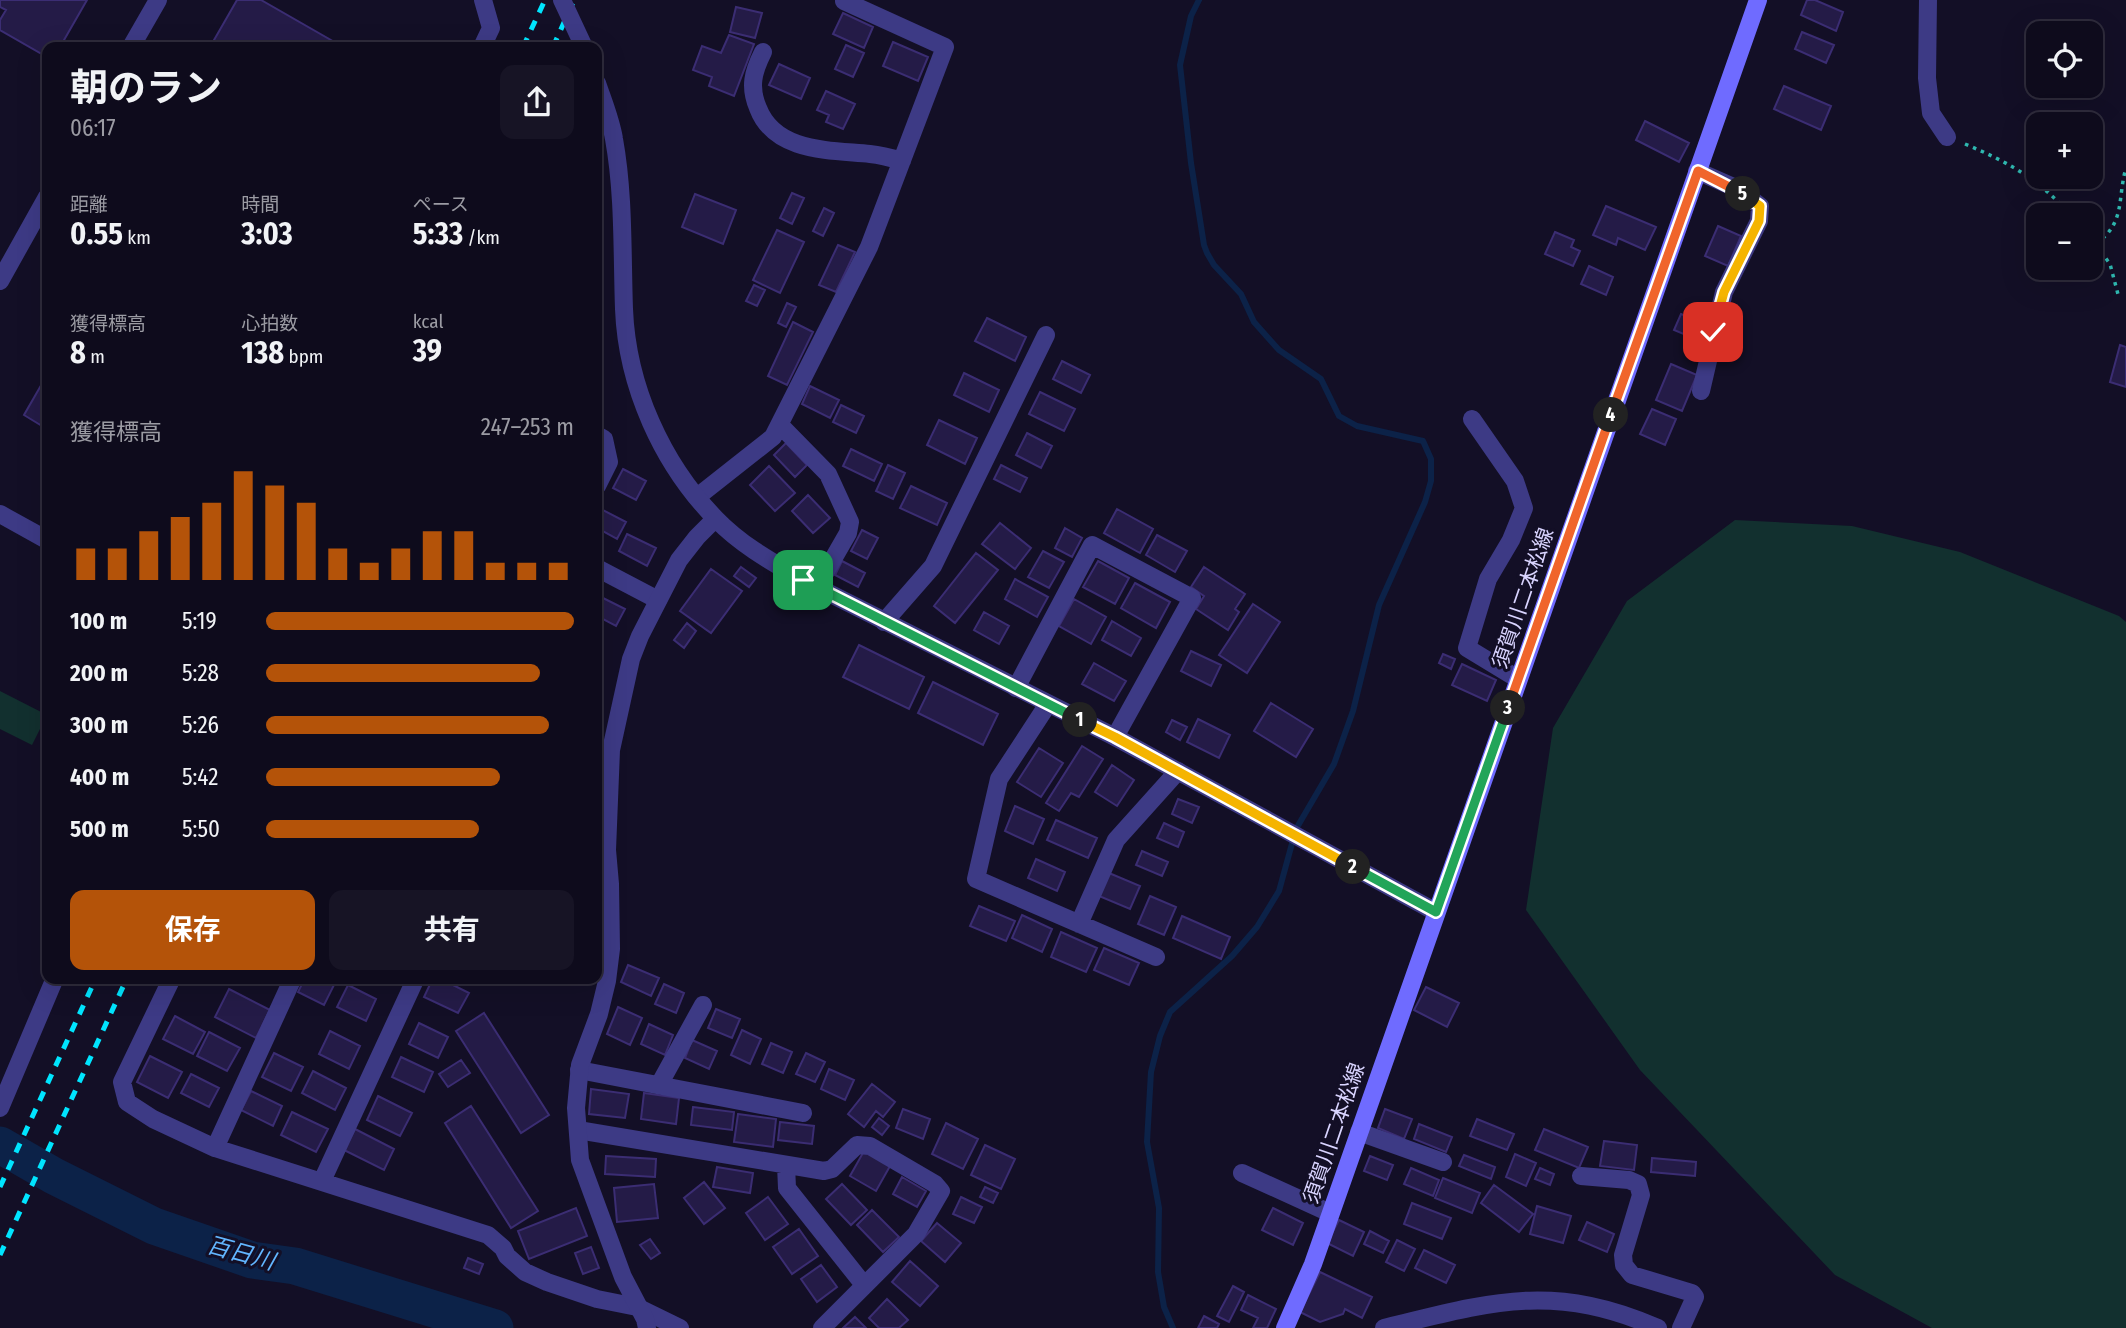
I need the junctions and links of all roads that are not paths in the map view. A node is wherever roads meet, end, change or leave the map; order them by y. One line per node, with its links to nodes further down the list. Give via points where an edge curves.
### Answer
1 (158, 0): 7 (street)
2 (483, 0): 8 (street, via 491,28)
3 (562, 0): 9 (street, bridge)
4 (1758, 0): 14 (main road, 須賀川二本松線)
5 (1928, 0): 12 (street, via 1931,113)
6 (844, 1): 13 (street, via 945,47)
7 (134, 42)
8 (484, 42)
9 (582, 42)
10 (763, 52): 13 (street, via 752,77 752,93 759,113 774,133 827,152)
11 (602, 99): 23 (street, via 614,137 624,312 640,401 679,474)
12 (1947, 137)
13 (902, 161): 20 (street, via 869,247)
14 (1698, 171): 18 (street, via 1760,206 1759,221 1724,292); 31 (main road, 須賀川二本松線)
15 (42, 206): 16 (street)
16 (0, 281)
17 (1046, 335): 30 (street, via 933,566)
18 (1701, 391)
19 (1472, 419): 31 (street, via 1515,481 1524,508 1488,579 1467,648)
20 (780, 425): 23 (street, via 773,437); 28 (street, via 828,474 850,522)
21 (602, 438): 22 (street, via 609,462)
22 (602, 476)
23 (697, 497): 25 (street)
24 (0, 513): 26 (street)
25 (715, 519): 28 (street, via 760,556); 29 (street, via 679,560)
26 (42, 537)
27 (602, 571): 29 (street)
28 (817, 587): 30 (street)
29 (658, 600): 36 (street, via 631,659)
30 (884, 622): 32 (street)
31 (1518, 679): 38 (main road, 須賀川二本松線)
32 (1016, 688): 33 (street); 34 (street, via 1092,545 1192,598)
33 (1048, 704): 34 (street); 39 (street, via 999,779 976,879)
34 (1115, 737): 35 (street)
35 (1178, 771): 38 (street); 39 (street, via 1116,840)
36 (603, 790): 37 (street)
37 (602, 850): 46 (street, via 610,884 611,949 599,1014)
38 (1436, 912): 51 (main road, 須賀川二本松線)
39 (1079, 924): 40 (street)
40 (1156, 957)
41 (52, 984): 48 (street)
42 (169, 984): 52 (street, via 122,1082 123,1091 127,1102 140,1111)
43 (290, 984): 52 (street)
44 (413, 984): 57 (street)
45 (704, 1005): 47 (street)
46 (579, 1070): 47 (street); 50 (street)
47 (659, 1085): 49 (street)
48 (0, 1108)
49 (803, 1113)
50 (578, 1130): 54 (street); 60 (street, via 580,1160)
51 (1359, 1132): 53 (street); 58 (main road, 須賀川二本松線)
52 (215, 1148): 57 (street)
53 (1443, 1162)
54 (786, 1165): 59 (street, via 787,1188); 59 (street, via 832,1170 857,1145 870,1146 941,1191 916,1234)
55 (1242, 1173): 58 (street)
56 (1581, 1176): 67 (street, via 1638,1184 1641,1195 1623,1255 1625,1265 1632,1275 1692,1293 1695,1297)
57 (322, 1181): 60 (street, via 488,1234 525,1272 597,1300)
58 (1330, 1213): 65 (main road, 須賀川二本松線)
59 (864, 1285): 64 (street)
60 (637, 1307): 62 (street); 63 (street)
61 (1655, 1327): 66 (street, via 1594,1305 1542,1299 1475,1306)
62 (647, 1328)
63 (680, 1328)
64 (822, 1328)
65 (1285, 1328)
66 (1384, 1328)
67 (1681, 1328)

